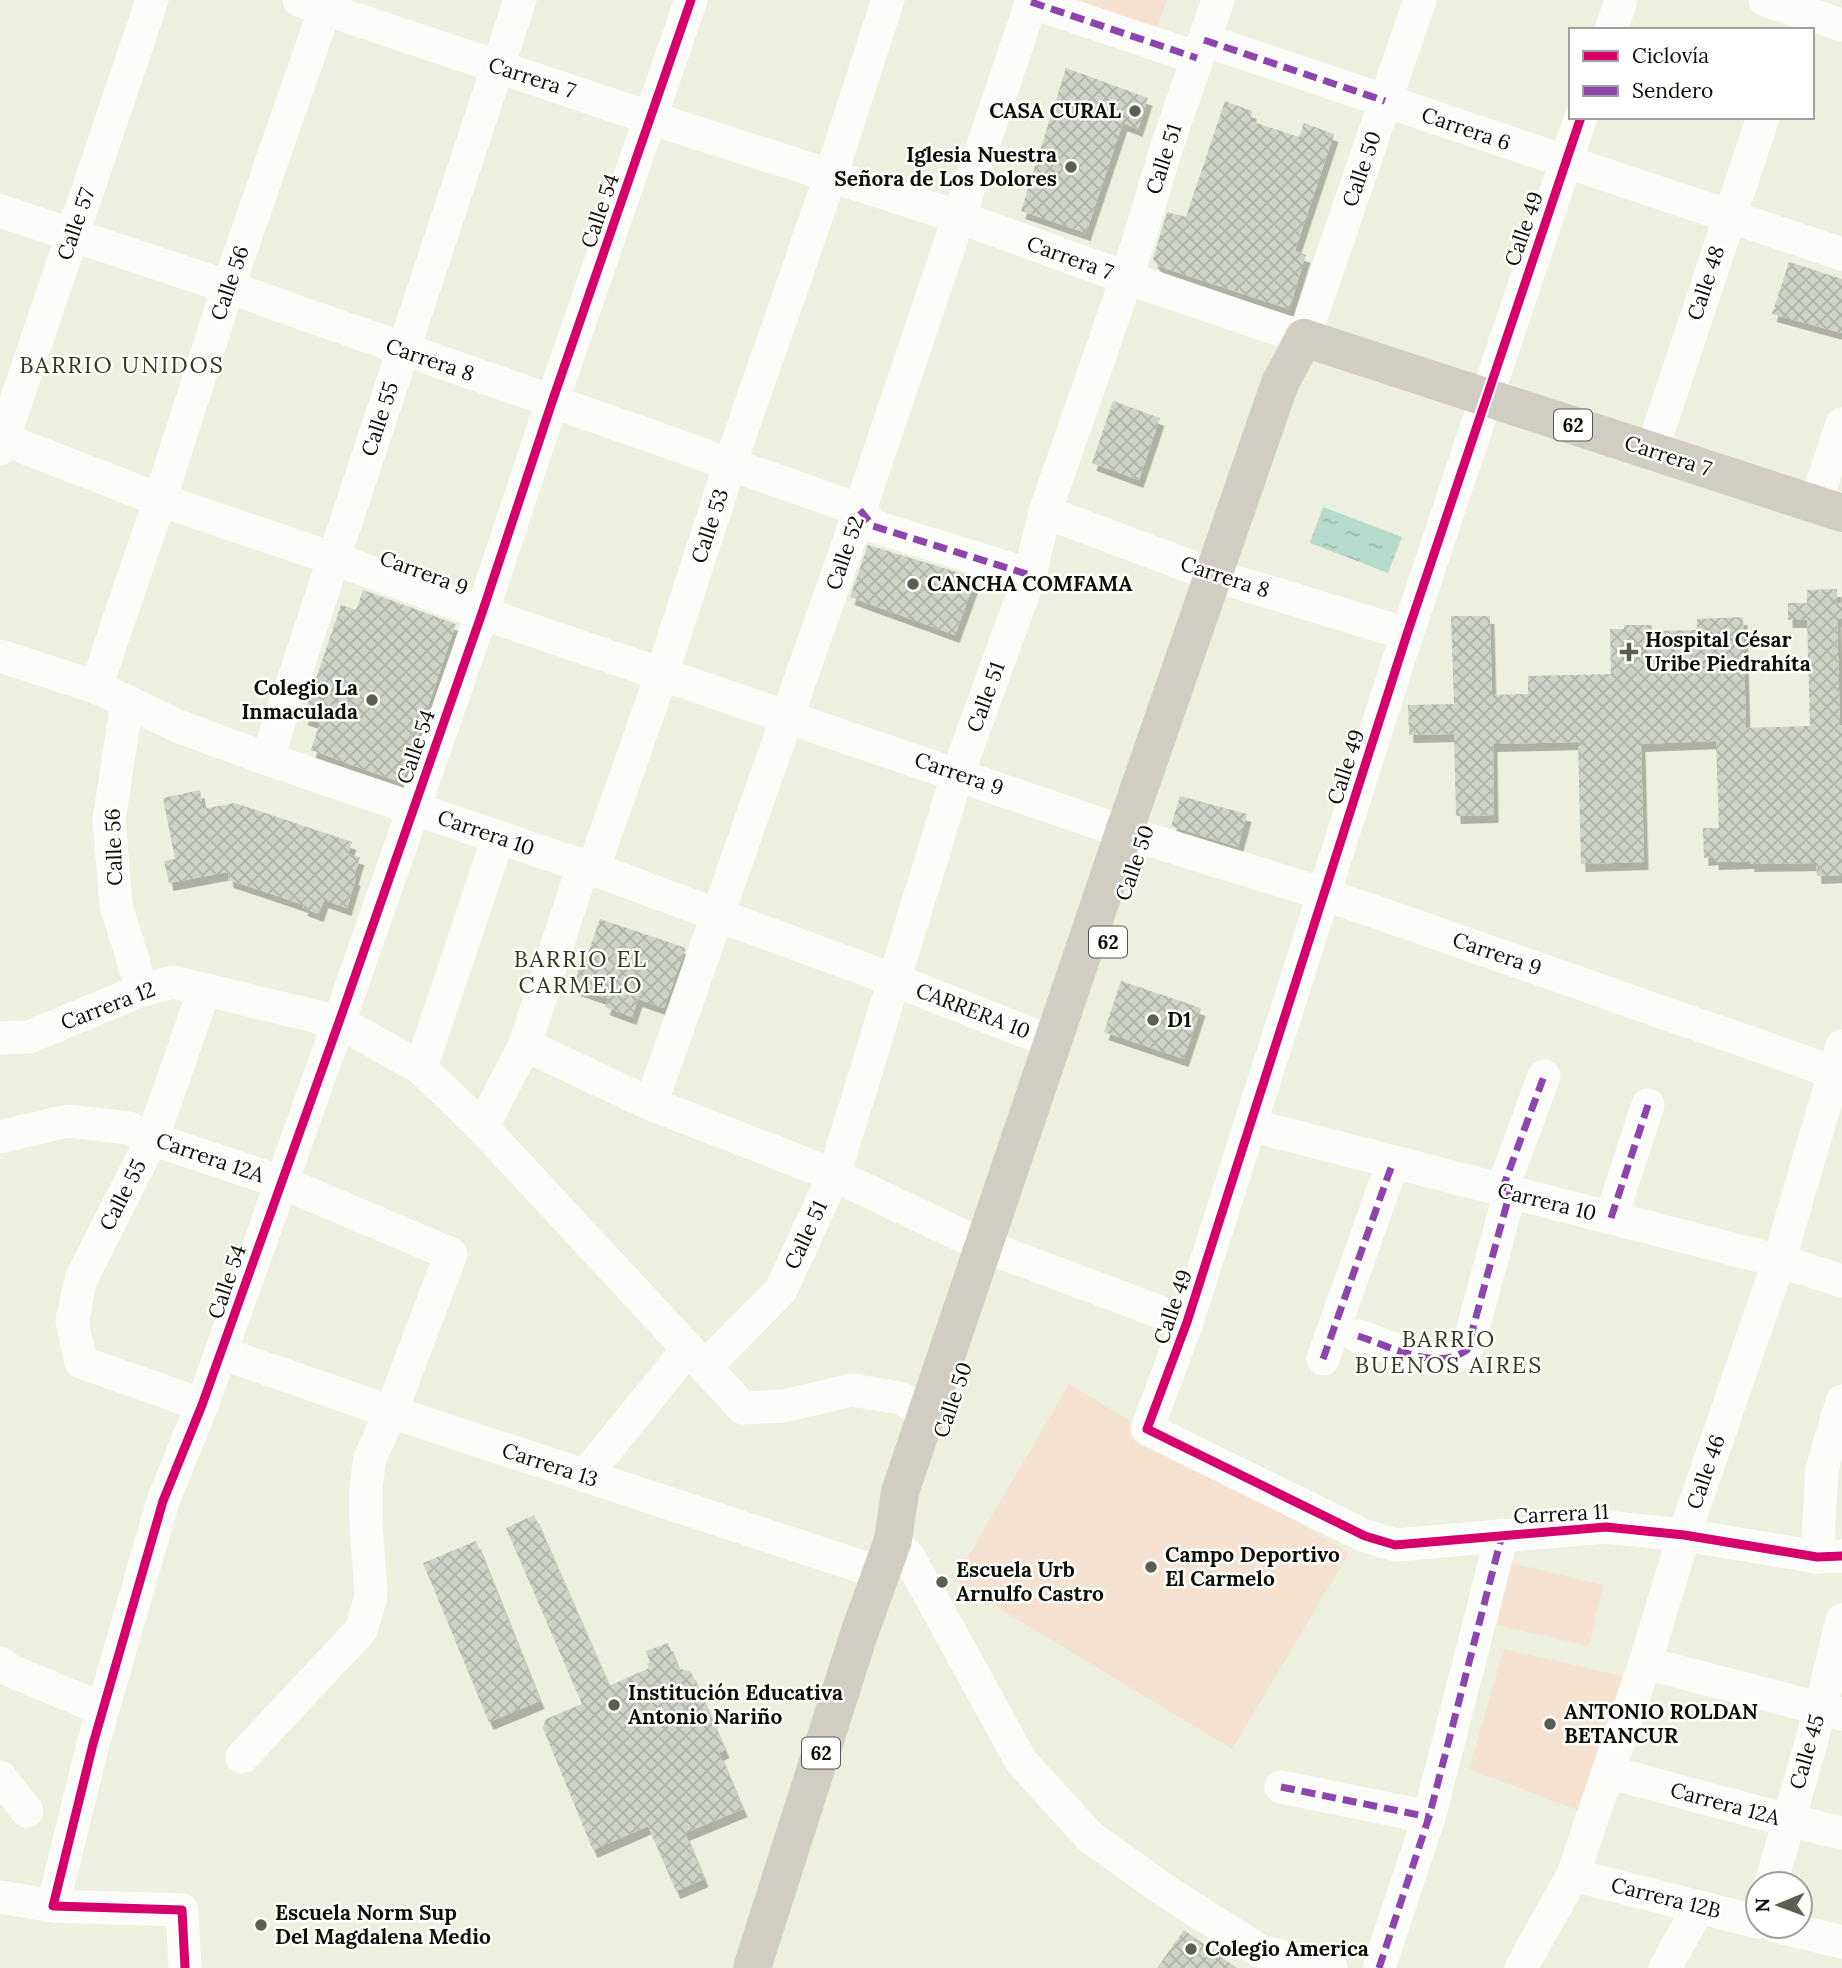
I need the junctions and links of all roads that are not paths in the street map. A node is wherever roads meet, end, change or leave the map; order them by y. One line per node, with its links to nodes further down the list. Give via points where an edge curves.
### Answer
1 (152, 0): 25 (street, Calle 57)
2 (520, 0): 15 (street, Calle 55)
3 (691, 0): 17 (street, Calle 54)
4 (888, 0): 21 (street, Calle 53)
5 (1218, 0): 14 (street, Calle 51)
6 (1420, 0): 16 (street, Calle 50)
7 (1621, 0): 13 (street)
8 (1765, 0): 11 (street)
9 (1031, 1): 14 (street, Carrera 6); 24 (street, Calle 52)
10 (317, 3): 15 (street, Carrera 7); 28 (street, Calle 56)
11 (1799, 14): 12 (street)
12 (1842, 25)
13 (1612, 28)
14 (1200, 49): 16 (street, Carrera 6); 27 (street, Calle 51)
15 (498, 67): 17 (street, Carrera 7); 30 (street, Calle 55)
16 (1385, 101): 20 (street, Carrera 6); 29 (street, Calle 50)
17 (651, 118): 21 (street, Carrera 7); 32 (street, Calle 54)
18 (1580, 119): 20 (street, Calle 49)
19 (1762, 119): 23 (street, Calle 48)
20 (1565, 163): 23 (street, Carrera 6); 31 (street, Calle 49)
21 (831, 175): 24 (street, Carrera 7); 36 (street, Calle 53)
22 (0, 211): 25 (street, Carrera 8)
23 (1728, 215): 26 (street, Carrera 6); 35 (street, Calle 48)
24 (959, 216): 27 (street, Carrera 7); 39 (street, Calle 52)
25 (72, 236): 28 (street, Carrera 8); 34 (street, Calle 57)
26 (1842, 254)
27 (1127, 278): 29 (street, Carrera 7); 40 (street, Calle 51)
28 (228, 287): 30 (street, Carrera 8); 37 (street, Calle 56)
29 (1304, 338): 31 (main road, Carrera 7 / 62); 43 (main road, Calle 50 / 62, via 1279,383)
30 (402, 350): 32 (street, Carrera 8); 41 (street, Calle 55)
31 (1486, 397): 35 (main road, Carrera 7 / 62); 45 (street, Calle 49)
32 (552, 402): 36 (street, Carrera 8); 44 (street, Calle 54)
33 (1842, 424): 38 (street)
34 (1, 442): 37 (street, Carrera 9)
35 (1652, 450): 38 (main road, Carrera 7 / 62)
36 (730, 464): 39 (street, Carrera 8); 47 (street, Calle 53)
37 (160, 500): 41 (street, Carrera 9); 48 (street, Calle 56)
38 (1828, 509)
39 (860, 510): 42 (street, Carrera 8, via 873,526); 50 (street, Calle 52)
40 (1045, 512): 42 (street, Calle 51); 43 (street, Carrera 8)
41 (335, 559): 44 (street, Carrera 9); 51 (street, Calle 55)
42 (1030, 575): 52 (street, Calle 51)
43 (1222, 578): 45 (street, Carrera 8); 54 (main road, Calle 50 / 62)
44 (482, 613): 47 (street, Carrera 9); 53 (street, Calle 54)
45 (1407, 634): 57 (street, Calle 49)
46 (0, 656): 48 (street, Carrera 10)
47 (662, 674): 50 (street, Carrera 9); 56 (street, Calle 53)
48 (96, 687): 49 (street, Carrera 10)
49 (127, 702): 51 (street, Carrera 10); 60 (street, Calle 56, via 109,820 116,905)
50 (789, 716): 52 (street, Carrera 9); 58 (street, Calle 52)
51 (267, 759): 53 (street, Carrera 10)
52 (958, 774): 54 (street, Carrera 9); 59 (street, Calle 51)
53 (413, 809): 55 (street, Carrera 10); 62 (street, Calle 54)
54 (1133, 834): 57 (street, Carrera 9); 64 (main road, Calle 50 / 62); 80 (main road, Calle 50 / 62)
55 (498, 838): 56 (street, Carrera 10); 67 (street)
56 (593, 869): 58 (street, Carrera 10); 65 (street, Calle 53, via 579,878)
57 (1324, 894): 66 (street, Carrera 9); 71 (street, Calle 49)
58 (717, 916): 59 (street, Carrera 10); 69 (street, Calle 52)
59 (894, 980): 64 (street, CARRERA 10); 76 (street, Calle 51)
60 (142, 990): 61 (street, Carrera 12, via 173,982); 63 (street, Carrera 12, via 29,1037)
61 (204, 991): 62 (street, Carrera 12); 74 (street, Calle 55)
62 (339, 1022): 67 (street, Carrera 12); 77 (street, Calle 54)
63 (0, 1038)
64 (1052, 1042): 80 (main road, Calle 50 / 62)
65 (525, 1045): 69 (street); 72 (street, Calle 53)
66 (1840, 1065): 81 (street, Calle 46)
67 (421, 1068): 72 (street, Carrera 12)
68 (1544, 1076): 78 (street)
69 (651, 1104): 76 (street)
70 (1648, 1105): 79 (street)
71 (1250, 1125): 75 (street, Carrera 10); 83 (street, Calle 49)
72 (482, 1127): 86 (street, Carrera 12)
73 (0, 1137): 74 (street, Carrera 12A, via 67,1121 129,1128)
74 (152, 1139): 77 (street, Carrera 12A); 89 (street, Calle 55, via 81,1279 72,1321 81,1362)
75 (1393, 1162): 78 (street, Carrera 10); 87 (street)
76 (834, 1175): 80 (street); 86 (street, Calle 51, via 781,1290)
77 (281, 1182): 85 (street, Calle 54); 90 (street, Carrera 12A, via 451,1254)
78 (1506, 1191): 79 (street, Carrera 10); 84 (street, via 1467,1350 1456,1358 1437,1360)
79 (1611, 1218): 81 (street, Carrera 10)
80 (994, 1250): 83 (street); 91 (main road, Calle 50 / 62); 97 (main road, Calle 50 / 62, via 919,1499)
81 (1779, 1261): 82 (street, Carrera 10); 95 (street, Calle 46)
82 (1842, 1281)
83 (1187, 1322): 92 (street, Calle 49)
84 (1358, 1336)
85 (221, 1353): 89 (street, Calle 54); 90 (street, Carrera 13)
86 (697, 1358): 91 (street, Carrera 12, via 743,1408 784,1406 852,1390 900,1398); 93 (street, Calle 51)
87 (1323, 1359)
88 (1842, 1401): 96 (street, via 1822,1469)
89 (202, 1405): 101 (street, Calle 54, via 163,1502)
90 (391, 1412): 93 (street, Carrera 13); 103 (street, via 370,1458 367,1476 371,1597 362,1630)
91 (927, 1413): 97 (main road, Calle 50 / 62, via 900,1492)
92 (1147, 1429): 94 (street, Carrera 11, via 1364,1536 1395,1545)
93 (584, 1476): 97 (street, Carrera 13)
94 (1502, 1535): 95 (street, Carrera 11, via 1606,1527); 108 (street)
95 (1685, 1535): 96 (street, Carrera 11); 100 (street, Calle 46)
96 (1830, 1556)
97 (887, 1557): 120 (main road, Calle 50 / 62); 121 (street, via 910,1559 1021,1761 1090,1837 1260,1951)
98 (1842, 1620): 102 (street, Calle 45)
99 (0, 1663): 101 (street)
100 (1645, 1663): 102 (street); 104 (street, Calle 46)
101 (103, 1709): 114 (street, Calle 54)
102 (1831, 1710): 109 (street, Calle 45)
103 (242, 1758)
104 (1608, 1772): 109 (street, Carrera 12A); 112 (street, Calle 46)
105 (0, 1777): 107 (street)
106 (1281, 1787): 108 (street)
107 (27, 1811)
108 (1429, 1817): 122 (street)
109 (1787, 1820): 110 (street, Carrera 12A); 111 (street, Calle 45)
110 (1842, 1833)
111 (1774, 1870)
112 (1573, 1875): 115 (street, Carrera 12B); 123 (street, Calle 46)
113 (0, 1897): 114 (street)
114 (53, 1906): 119 (street, via 182,1910)
115 (1699, 1907): 116 (street, Carrera 12B); 124 (street)
116 (1744, 1918)
117 (1814, 1935): 118 (street)
118 (1842, 1942)
119 (186, 1968)
120 (752, 1968)
121 (1331, 1968)
122 (1379, 1968)
123 (1521, 1968)
124 (1665, 1968)

